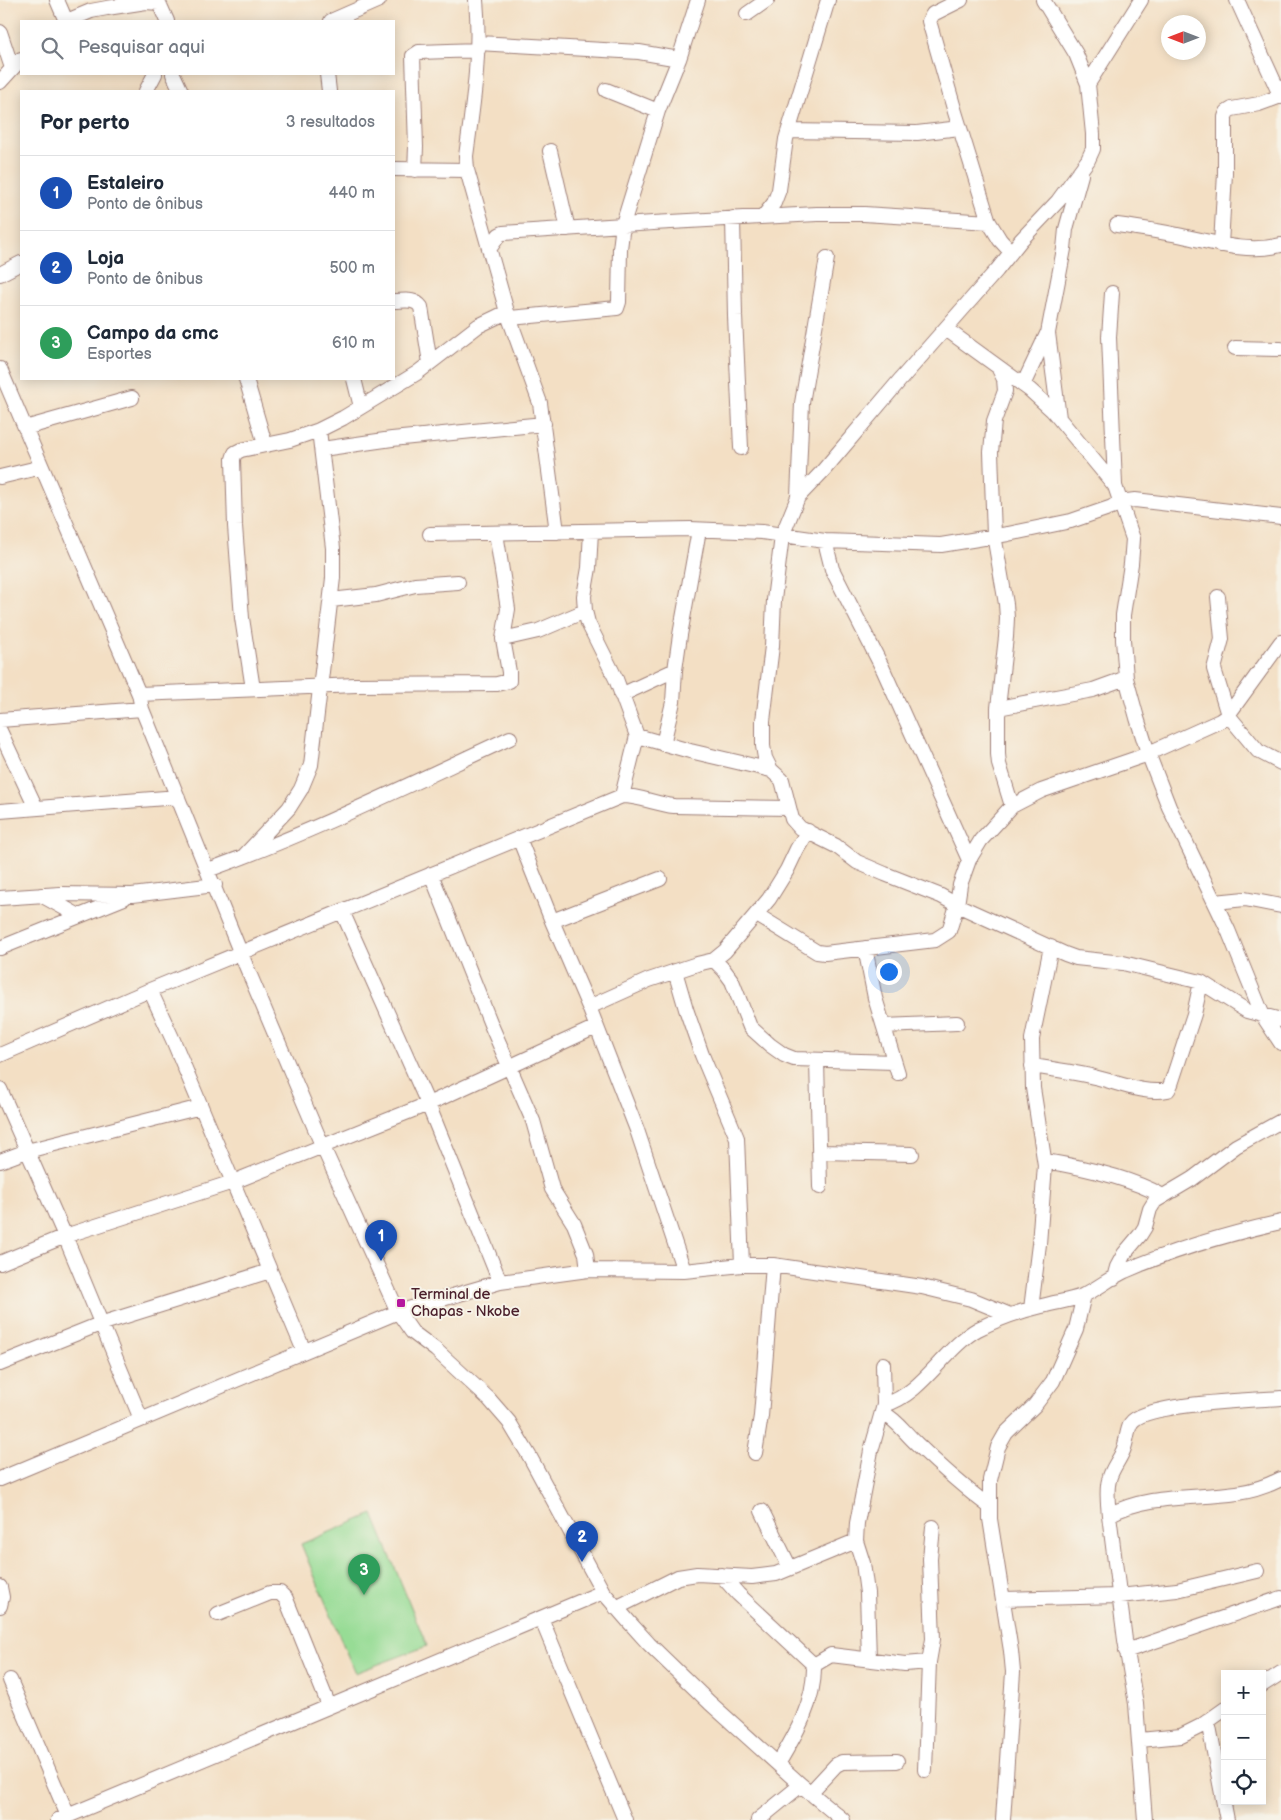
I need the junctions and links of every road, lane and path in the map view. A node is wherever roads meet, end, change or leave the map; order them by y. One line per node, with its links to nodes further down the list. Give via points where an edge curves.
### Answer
1 (57, 0): 14 (street)
2 (379, 0): 17 (street)
3 (476, 0): 19 (street)
4 (698, 0): 20 (street)
5 (768, 0): 13 (street)
6 (828, 0): 35 (street)
7 (961, 0): 34 (street, via 932,14 929,21)
8 (1043, 0): 27 (street, via 1076,54)
9 (1140, 0): 27 (street)
10 (1237, 0): 25 (street)
11 (158, 1): 12 (street); 16 (street)
12 (91, 6): 15 (street)
13 (747, 14)
14 (66, 20)
15 (68, 20)
16 (167, 20)
17 (333, 20)
18 (0, 32): 21 (street)
19 (478, 46): 20 (street, via 639,52); 38 (street, via 419,52 413,56); 39 (street)
20 (679, 59): 33 (street)
21 (16, 64): 26 (street)
22 (155, 75): 28 (street)
23 (173, 75): 29 (street)
24 (327, 75): 30 (street)
25 (1277, 79): 32 (street)
26 (0, 82)
27 (1088, 84): 40 (street, via 1093,149)
28 (147, 90)
29 (181, 90)
30 (328, 90)
31 (606, 90): 33 (street)
32 (1281, 96): 47 (street, via 1227,112)
33 (658, 111): 44 (street)
34 (960, 128): 35 (street, via 917,133); 43 (street)
35 (789, 131): 41 (street, via 779,190 774,204)
36 (550, 151): 46 (street)
37 (395, 169): 38 (street)
38 (415, 170): 39 (street)
39 (467, 170): 49 (street)
40 (1082, 170): 50 (street); 58 (street, via 1066,229)
41 (763, 216): 42 (street); 43 (street, via 864,214)
42 (733, 218): 44 (street); 75 (street)
43 (989, 222): 50 (street)
44 (623, 224): 46 (street); 56 (street, via 617,308)
45 (1117, 225): 47 (street)
46 (568, 229): 49 (street, via 503,234)
47 (1221, 245): 48 (street, via 1234,248)
48 (1281, 245)
49 (490, 248): 56 (street)
50 (1012, 252): 57 (street)
51 (827, 258): 80 (street, via 802,404)
52 (20, 264): 53 (street)
53 (0, 274)
54 (1112, 293): 79 (street, via 1109,337)
55 (395, 301): 61 (street, via 418,302 421,307)
56 (509, 315): 61 (street, via 478,326); 71 (street, via 540,403)
57 (946, 329): 62 (street); 80 (street)
58 (1048, 333): 66 (street); 70 (street)
59 (1235, 348): 60 (street)
60 (1281, 349)
61 (430, 363): 69 (street)
62 (1000, 368): 66 (street); 67 (street)
63 (0, 369): 72 (street)
64 (246, 380): 74 (street)
65 (354, 380): 69 (street)
66 (1022, 384): 67 (street); 70 (street)
67 (1005, 391): 88 (street, via 996,415 992,442)
68 (132, 398): 72 (street)
69 (361, 407): 73 (street)
70 (1059, 418): 79 (street)
71 (544, 424): 76 (street); 86 (street)
72 (25, 428): 77 (street)
73 (320, 430): 74 (street); 76 (street)
74 (265, 444): 100 (street, via 241,450 233,459 242,618)
75 (741, 448)
76 (322, 449): 93 (street, via 333,548)
77 (42, 467): 78 (street); 101 (street)
78 (0, 477)
79 (1115, 486): 81 (street)
80 (798, 496): 89 (street)
81 (1120, 502): 82 (street, via 1143,500); 88 (street, via 1071,521); 98 (street, via 1133,539 1123,615)
82 (1281, 517)
83 (699, 530): 84 (street); 89 (street, via 762,532); 97 (street)
84 (591, 531): 86 (street); 94 (street)
85 (496, 532): 86 (street); 87 (street); 95 (street, via 508,609)
86 (557, 532)
87 (430, 534)
88 (994, 535): 90 (street, via 941,545); 103 (street, via 1007,618)
89 (782, 536): 90 (street); 113 (street, via 763,721 765,758)
90 (825, 541): 123 (street, via 832,569 882,669)
91 (458, 582): 93 (street, via 415,585 376,595)
92 (1218, 597): 105 (street, via 1222,639 1214,669)
93 (331, 600): 99 (street)
94 (585, 611): 95 (street, via 538,631); 102 (street)
95 (503, 639): 99 (street, via 509,681)
96 (1281, 642): 105 (street)
97 (675, 670): 102 (street); 110 (street, via 673,702)
98 (1126, 678): 103 (street, via 1093,690); 111 (street)
99 (321, 687): 100 (street); 122 (street, via 307,777 289,808)
100 (253, 689): 101 (street)
101 (139, 694): 104 (street)
102 (622, 696): 108 (street)
103 (998, 708): 116 (street, via 999,764)
104 (142, 709): 106 (street); 115 (street)
105 (1228, 715): 111 (street); 112 (street, via 1258,751)
106 (0, 720)
107 (0, 731): 117 (street)
108 (637, 736): 110 (street); 114 (street)
109 (510, 738): 122 (street)
110 (663, 744): 113 (street)
111 (1148, 753): 116 (street, via 1041,790); 133 (street, via 1169,807)
112 (1281, 763)
113 (771, 770): 118 (street, via 782,780)
114 (622, 796): 118 (street, via 637,796 674,806); 121 (street)
115 (178, 797): 117 (street); 124 (street)
116 (1012, 806): 123 (street, via 981,840)
117 (36, 808): 119 (street)
118 (790, 808): 120 (street, via 792,819)
119 (0, 811)
120 (808, 831): 131 (street, via 857,862); 137 (street)
121 (519, 838): 125 (street); 139 (street)
122 (244, 858): 124 (street)
123 (969, 860): 128 (street)
124 (208, 870): 127 (street)
125 (431, 874): 136 (street); 157 (street)
126 (660, 879): 139 (street)
127 (215, 885): 130 (street); 143 (street)
128 (960, 885): 131 (street); 134 (street)
129 (40, 895): 130 (street); 132 (street); 138 (street)
130 (132, 895): 138 (street)
131 (941, 896): 134 (street)
132 (0, 898)
133 (1215, 902): 135 (street, via 1245,899); 149 (street)
134 (957, 905): 140 (street); 142 (street, via 949,931 935,940)
135 (1281, 906)
136 (342, 911): 143 (street); 160 (street)
137 (757, 915): 142 (street, via 817,952); 144 (street)
138 (78, 916): 141 (street)
139 (552, 921): 148 (street)
140 (1051, 947): 146 (street, via 1076,958 1123,963); 158 (street, via 1032,1039)
141 (0, 948)
142 (865, 948): 152 (street)
143 (241, 954): 147 (street); 163 (street)
144 (714, 960): 145 (street); 156 (street, via 732,981 750,1027 784,1055)
145 (675, 971): 148 (street); 175 (street, via 699,1046 737,1138)
146 (1201, 982): 149 (street); 158 (street, via 1194,1014 1168,1090 1143,1090)
147 (150, 990): 155 (street); 161 (street)
148 (589, 1007): 153 (street)
149 (1263, 1016): 150 (street); 154 (street)
150 (1281, 1020)
151 (957, 1023): 152 (street)
152 (884, 1026): 156 (street, via 896,1068)
153 (596, 1027): 157 (street); 179 (street, via 637,1130)
154 (1281, 1043)
155 (0, 1055)
156 (817, 1060): 165 (street)
157 (510, 1066): 160 (street); 177 (street, via 533,1121 552,1189 574,1224 586,1254)
158 (1032, 1066): 168 (street)
159 (0, 1089): 164 (street)
160 (428, 1104): 163 (street); 181 (street)
161 (201, 1107): 164 (street); 169 (street)
162 (1281, 1121): 171 (street, via 1236,1146)
163 (322, 1145): 169 (street); 184 (street)
164 (27, 1150): 167 (street); 173 (street)
165 (820, 1152): 166 (street); 170 (street)
166 (912, 1154)
167 (0, 1161)
168 (1044, 1161): 171 (street, via 1099,1172 1152,1189); 183 (street, via 1041,1225)
169 (233, 1182): 173 (street); 178 (street)
170 (820, 1187)
171 (1163, 1196): 180 (street, via 1154,1201 1145,1227 1116,1267)
172 (1281, 1222): 180 (street, via 1203,1242)
173 (65, 1236): 174 (street); 186 (street)
174 (0, 1263)
175 (742, 1265): 176 (street); 179 (street)
176 (773, 1265): 185 (street, via 922,1287 971,1299); 193 (street)
177 (588, 1270): 179 (street); 181 (street)
178 (270, 1271): 186 (street); 187 (street)
179 (684, 1271)
180 (1114, 1278): 182 (street)
181 (500, 1282): 184 (street)
182 (1084, 1295): 183 (street); 196 (street, via 1076,1329 1053,1381 1035,1405 1006,1433 998,1447 990,1480)
183 (1031, 1308): 185 (street)
184 (398, 1312): 187 (street); 205 (street, via 412,1332 489,1398 509,1422)
185 (1010, 1315): 191 (street, via 976,1330 932,1372)
186 (100, 1324): 188 (street); 192 (street)
187 (304, 1351): 192 (street)
188 (0, 1364)
189 (883, 1364): 191 (street)
190 (1281, 1398): 198 (street, via 1153,1411 1137,1418 1108,1480)
191 (883, 1409): 196 (street, via 912,1440); 200 (street, via 861,1498)
192 (141, 1419): 194 (street)
193 (755, 1453)
194 (0, 1479)
195 (1281, 1479): 198 (street, via 1238,1493 1131,1504)
196 (989, 1506): 208 (street)
197 (762, 1511): 201 (street)
198 (1109, 1515): 206 (street)
199 (932, 1527): 215 (street)
200 (856, 1541): 201 (street); 214 (street, via 867,1593)
201 (790, 1568): 203 (street, via 762,1576)
202 (1257, 1572): 206 (street, via 1177,1590)
203 (721, 1575): 210 (street, via 678,1577); 216 (street)
204 (0, 1587): 209 (street)
205 (603, 1592): 210 (street); 212 (street)
206 (1119, 1596): 208 (street); 213 (street)
207 (1281, 1598): 213 (street)
208 (1003, 1599): 232 (street, via 1012,1672)
209 (0, 1606)
210 (616, 1608): 225 (street, via 710,1703)
211 (218, 1614): 220 (street, via 270,1593 280,1593 286,1599)
212 (541, 1618): 220 (street); 229 (street)
213 (1126, 1651): 223 (street)
214 (869, 1660): 215 (street, via 905,1664); 216 (street, via 831,1655)
215 (929, 1662): 226 (street)
216 (814, 1666): 225 (street, via 807,1708 794,1739)
217 (1281, 1673): 219 (street)
218 (10, 1680): 228 (street)
219 (1266, 1682)
220 (330, 1706): 228 (street)
221 (1221, 1712): 222 (street)
222 (1208, 1720): 223 (street, via 1181,1736); 234 (street)
223 (1140, 1740): 233 (street)
224 (897, 1761): 227 (street, via 842,1762)
225 (778, 1764): 227 (street)
226 (925, 1770)
227 (806, 1789): 230 (street); 231 (street)
228 (63, 1818)
229 (625, 1820)
230 (758, 1820)
231 (843, 1820)
232 (1003, 1820)
233 (1145, 1820)
234 (1227, 1820)

